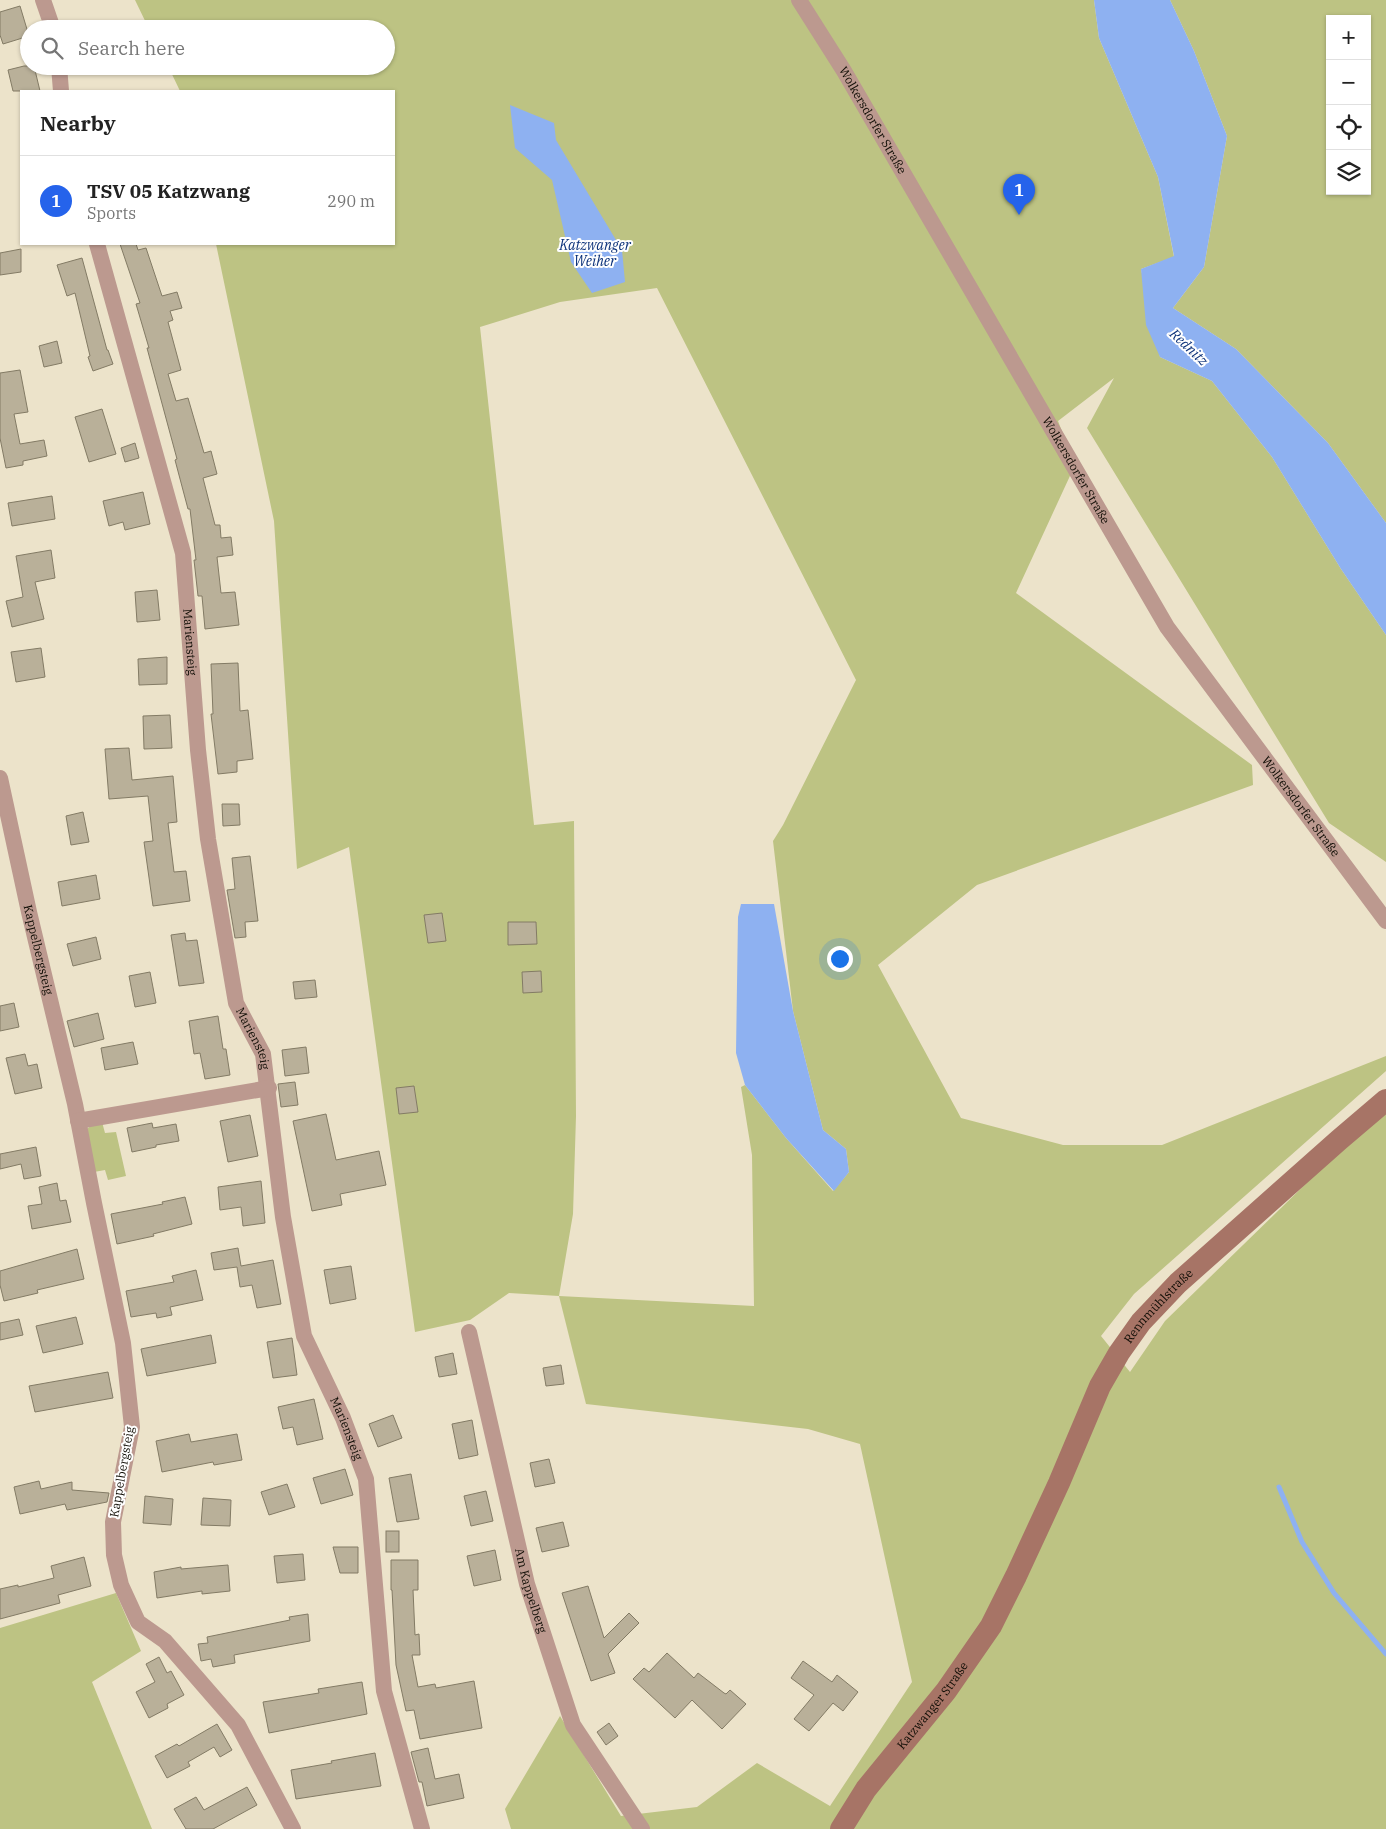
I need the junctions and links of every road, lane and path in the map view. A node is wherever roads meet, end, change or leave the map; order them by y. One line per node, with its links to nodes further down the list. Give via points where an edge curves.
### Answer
1 (43, 0): 3 (street)
2 (798, 0): 8 (street, Wolkersdorfer Straße, via 849,80 1167,627)
3 (50, 20)
4 (60, 75): 5 (street)
5 (61, 90)
6 (97, 245): 9 (street, Mariensteig, via 183,553 208,839 236,1004 263,1054)
7 (0, 778): 11 (street, Kappelbergsteig)
8 (1386, 921)
9 (268, 1088): 11 (street); 15 (street, Mariensteig, via 284,1216 304,1336 343,1418 366,1479 384,1691)
10 (1386, 1100): 13 (main road, Rennmühlstraße, via 1178,1283 1141,1322 1100,1386)
11 (78, 1121): 14 (street, Kappelbergsteig, via 123,1343 130,1400 132,1427 113,1522 114,1555 121,1585 138,1622 166,1642 238,1725)
12 (469, 1332): 16 (street, Am Kappelberg, via 527,1584 572,1726)
13 (1016, 1576): 17 (main road, Katzwanger Straße, via 992,1626 963,1668 866,1789)
14 (293, 1829)
15 (422, 1829)
16 (642, 1829)
17 (841, 1829)

